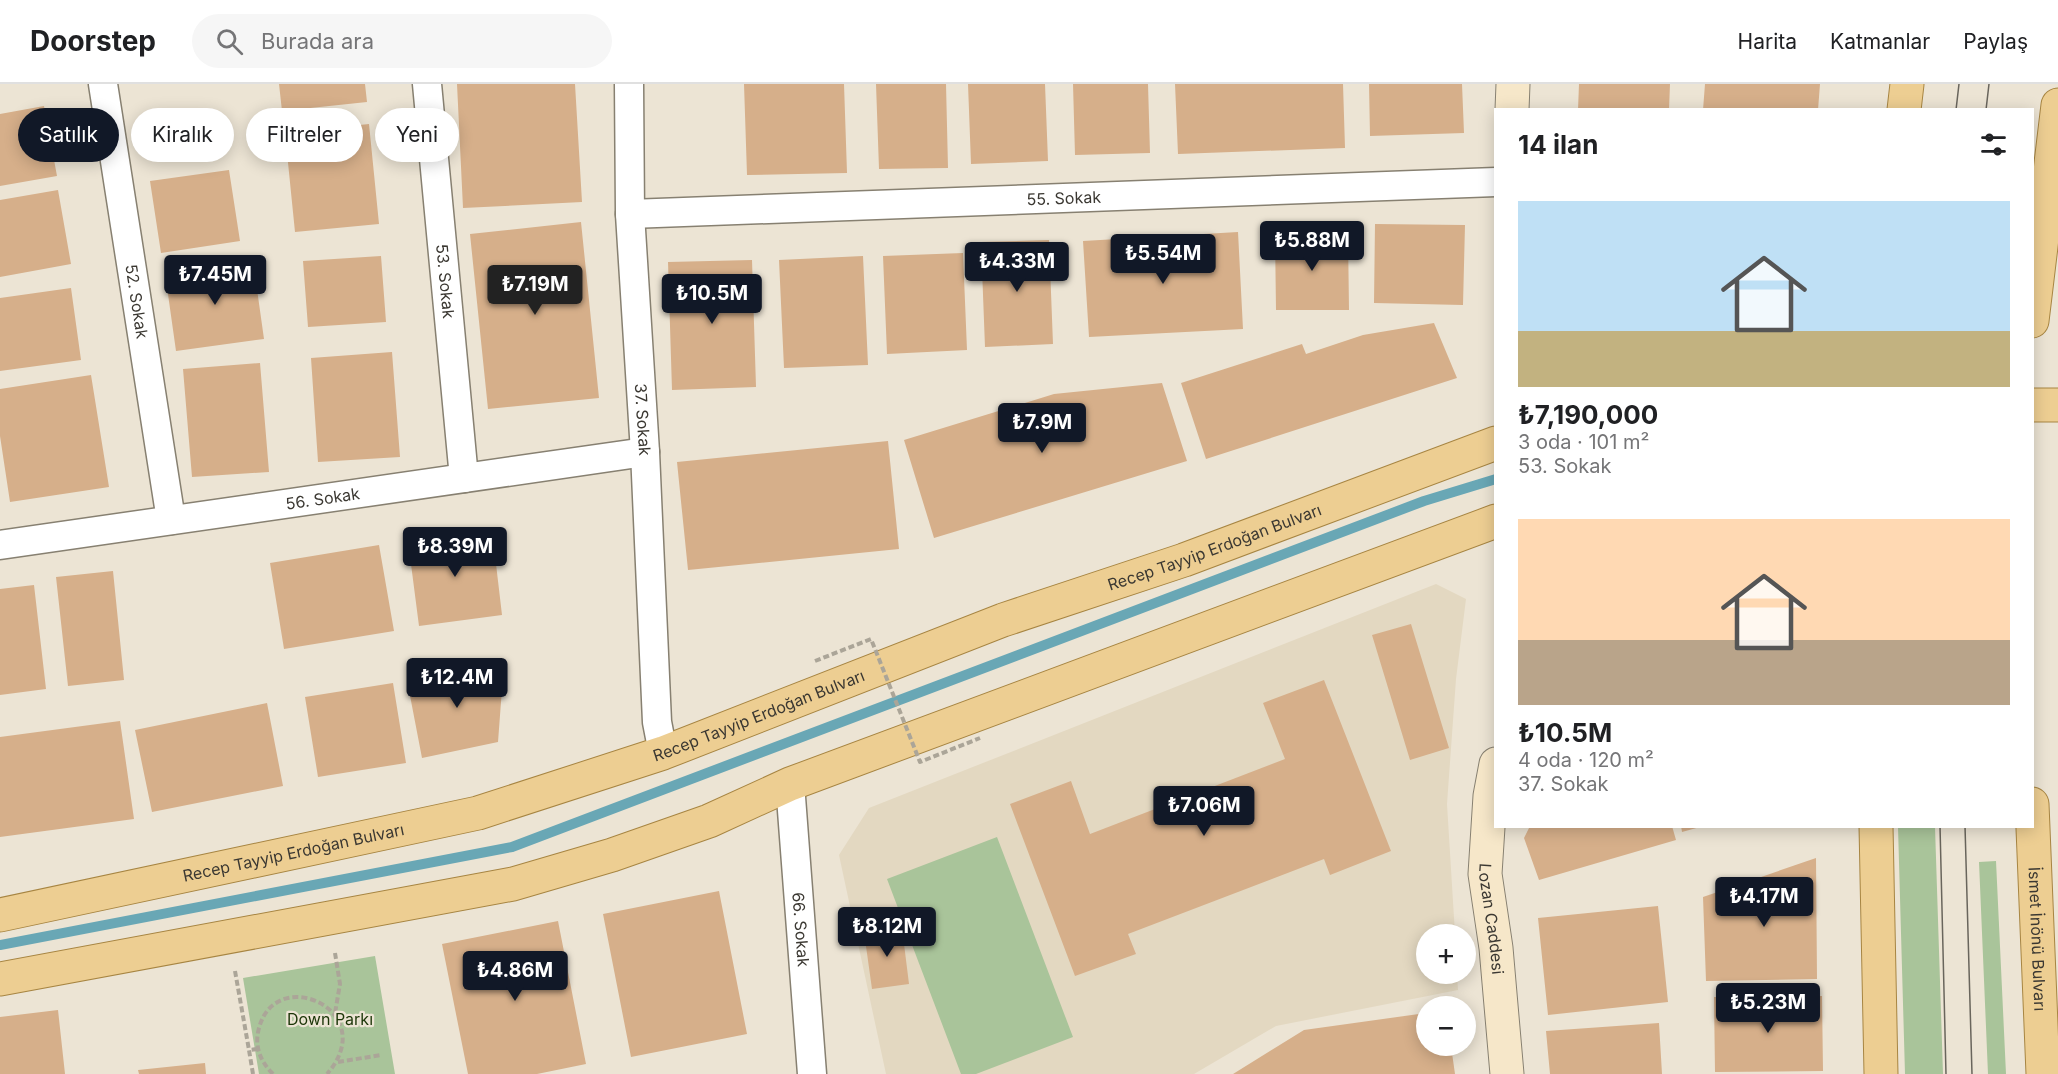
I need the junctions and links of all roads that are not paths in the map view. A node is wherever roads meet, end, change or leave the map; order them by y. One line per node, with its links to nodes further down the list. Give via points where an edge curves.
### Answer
1 (103, 84): 19 (street, 52. Sokak)
2 (427, 84): 18 (street, 53. Sokak)
3 (628, 84): 10 (street, 37. Sokak)
4 (1513, 84): 7 (main road)
5 (1907, 84): 8 (main road)
6 (2058, 105): 11 (main road)
7 (1512, 108)
8 (1904, 108)
9 (1494, 182): 10 (street, 55. Sokak)
10 (630, 214): 17 (street, 37. Sokak)
11 (2034, 311)
12 (2058, 318): 13 (main road)
13 (2034, 320)
14 (2034, 405): 15 (main road)
15 (2058, 405)
16 (1494, 444): 22 (main road, Recep Tayyip Erdoğan Bulvarı, via 1184,560 1003,620)
17 (645, 452): 18 (street, 56. Sokak); 22 (street, 37. Sokak, via 657,722)
18 (464, 478): 19 (street, 56. Sokak)
19 (171, 520): 21 (street, 56. Sokak)
20 (1494, 522): 24 (main road)
21 (0, 545)
22 (663, 753): 27 (main road, Recep Tayyip Erdoğan Bulvarı, via 478,813)
23 (1494, 775): 30 (main road, Lozan Caddesi, via 1485,874)
24 (789, 784): 28 (main road, via 709,821 513,884); 29 (street, 66. Sokak)
25 (1875, 828): 31 (main road)
26 (2033, 828): 32 (main road, İsmet İnönü Bulvarı)
27 (0, 915)
28 (0, 979)
29 (812, 1074)
30 (1507, 1074)
31 (1881, 1074)
32 (2043, 1074)

